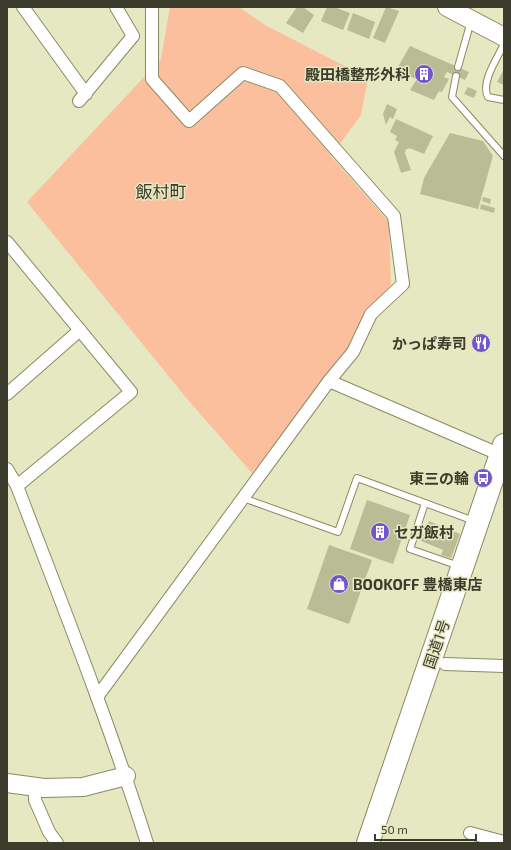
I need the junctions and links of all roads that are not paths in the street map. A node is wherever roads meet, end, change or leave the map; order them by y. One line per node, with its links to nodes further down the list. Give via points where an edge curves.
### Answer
1 (23, 7): 2 (street, via 82,98 133,36)
2 (116, 7)
3 (152, 7): 14 (street, via 152,79 189,121 243,73 280,86 394,216 403,284 371,314 353,352)
4 (447, 7): 5 (street)
5 (471, 20): 6 (street); 8 (lane)
6 (504, 37)
7 (504, 44): 10 (lane, via 488,77 486,93 488,97)
8 (458, 67)
9 (456, 76): 11 (lane, via 452,97)
10 (504, 100)
11 (504, 156)
12 (7, 242): 13 (street)
13 (80, 330): 15 (street); 18 (street, via 131,392)
14 (329, 381): 16 (street); 20 (street)
15 (7, 394)
16 (502, 450): 22 (highway, 国道1号)
17 (7, 469): 18 (street)
18 (17, 486): 26 (street)
19 (504, 489): 24 (highway, 国道1号)
20 (243, 498): 21 (lane, via 338,532 357,478); 26 (street)
21 (425, 503): 22 (lane); 23 (lane, via 410,549)
22 (478, 523): 23 (highway, 国道1号)
23 (462, 568): 34 (highway, 国道1号)
24 (445, 664): 25 (street); 35 (highway, 国道1号)
25 (504, 666)
26 (97, 697): 27 (street)
27 (126, 776): 29 (street, via 84,787); 33 (street)
28 (7, 783): 29 (street)
29 (35, 787): 32 (street, via 35,800)
30 (470, 833): 31 (street)
31 (504, 842)
32 (56, 843)
33 (147, 843)
34 (368, 843)
35 (384, 843)

